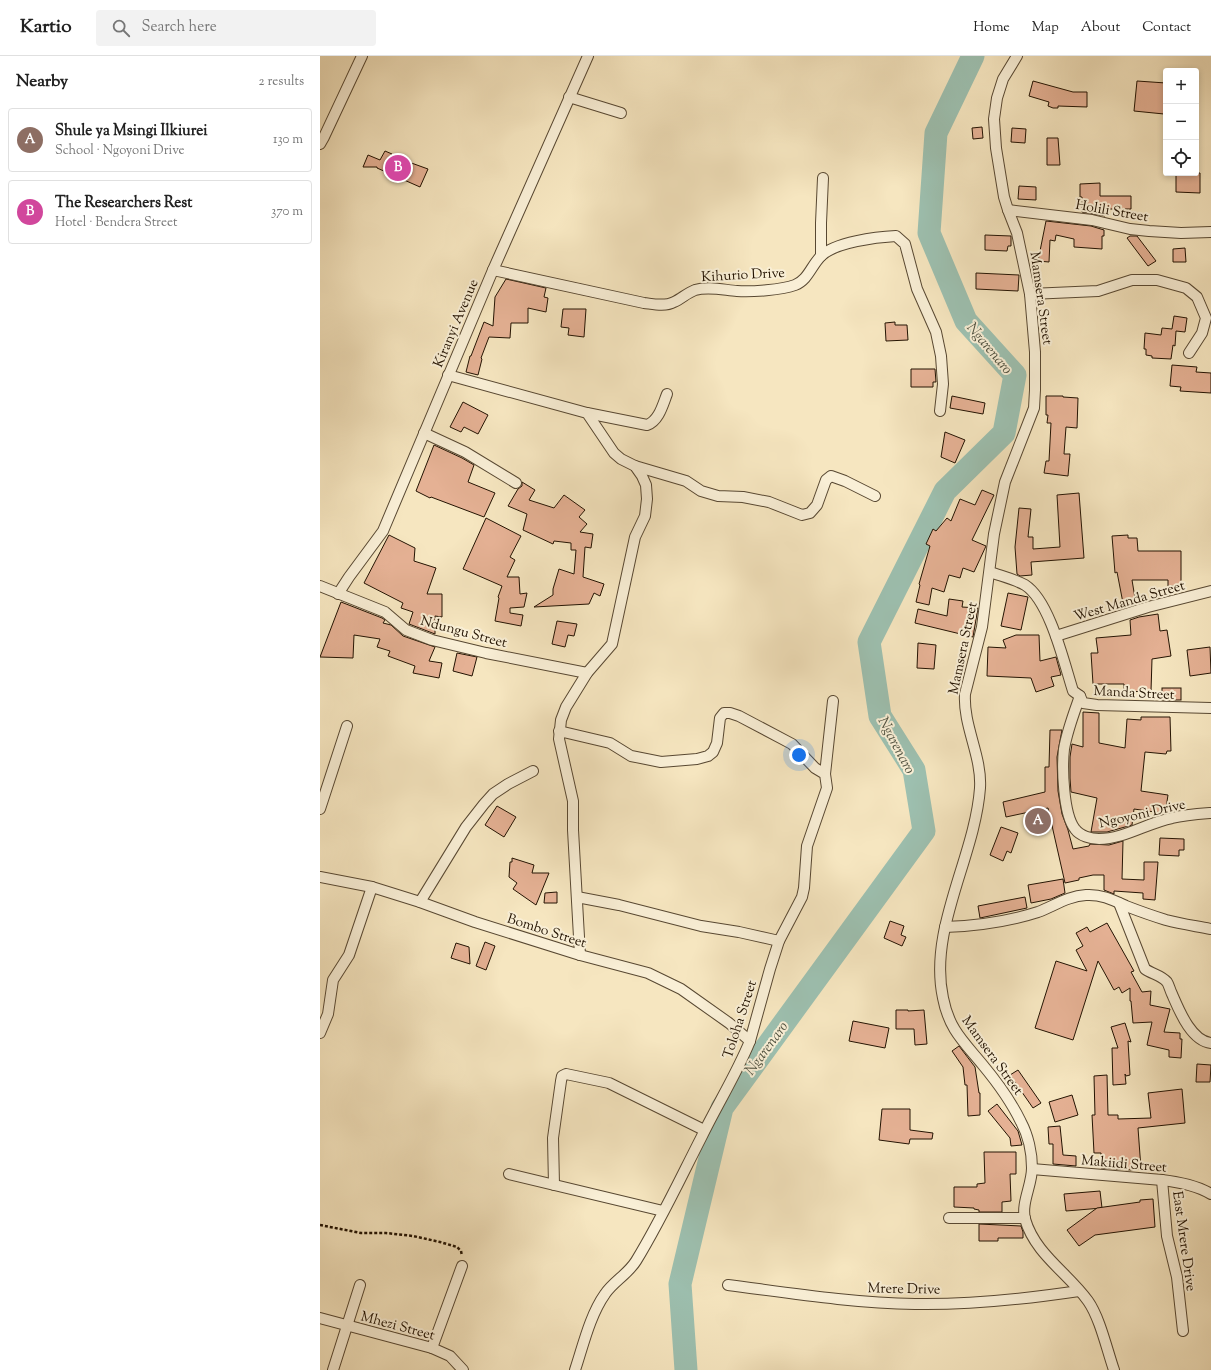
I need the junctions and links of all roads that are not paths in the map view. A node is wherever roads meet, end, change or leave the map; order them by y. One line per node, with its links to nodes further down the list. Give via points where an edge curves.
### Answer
1 (362, 56): 6 (street)
2 (588, 56): 4 (street, Kiranyi Avenue)
3 (1017, 56): 8 (street, Mamsera Street, via 1003,79 994,119 1000,175)
4 (569, 97): 5 (street); 11 (street, Kiranyi Avenue)
5 (621, 113)
6 (320, 144)
7 (823, 178): 10 (street)
8 (1008, 210): 9 (street, Holili Street, via 1092,220 1130,229 1181,233); 12 (street, Mamsera Street, via 1017,233)
9 (1211, 232)
10 (821, 256): 11 (street, Kihurio Drive, via 806,278 796,285 739,291 708,288 695,290 672,303 662,305); 16 (street, Kihurio Drive, via 833,249 876,237 896,236 905,244 917,289 936,332 943,384)
11 (493, 270): 14 (street, Kiranyi Avenue)
12 (1030, 294): 13 (street, via 1098,291 1132,280 1158,280 1186,288 1198,297 1206,318 1202,333); 22 (street, Mamsera Street, via 1035,352 1034,408 1005,482 994,534)
13 (1190, 353)
14 (448, 375): 17 (street); 18 (street, Kiranyi Avenue)
15 (667, 394): 17 (street, via 656,418 648,425)
16 (940, 410)
17 (587, 413): 19 (street, via 614,454)
18 (424, 434): 20 (street, via 465,452); 25 (street, Kiranyi Avenue, via 383,531)
19 (635, 466): 21 (street, via 686,481 718,496 769,502 802,514 810,513 817,505 826,480 831,476); 27 (street, via 646,486 645,516 635,537 612,644)
20 (516, 483)
21 (875, 496)
22 (990, 572): 26 (street, Manda Street, via 1024,585 1034,593); 42 (street, Mamsera Street, via 982,627 964,704 979,771 977,813)
23 (320, 586): 25 (street, Ndungu Street)
24 (1211, 592): 26 (street, West Manda Street, via 1148,607)
25 (338, 594): 27 (street, Ndungu Street, via 385,612 406,630 432,640)
26 (1056, 636): 28 (street, Manda Street, via 1073,691)
27 (587, 673): 32 (street, via 566,707)
28 (1080, 696): 30 (street, Manda Street, via 1083,703 1097,705); 36 (street, Ngoyoni Drive, via 1064,747 1063,766 1067,804 1078,833 1098,839 1108,838 1172,818)
29 (833, 701): 34 (street, Toloha Street)
30 (1211, 708)
31 (347, 726): 35 (street)
32 (559, 731): 34 (street, via 610,743 631,756 661,762 697,759 713,752 717,743 720,718 724,713 730,713 782,737); 39 (street, via 573,801)
33 (533, 771): 40 (street, via 493,794 484,804)
34 (825, 774): 44 (street, Toloha Street, via 827,788 807,846 802,897)
35 (320, 809)
36 (1211, 813)
37 (320, 877): 38 (street, Bombo Street)
38 (372, 887): 40 (street, Bombo Street); 46 (street, via 349,956 333,980 328,1014)
39 (577, 897): 44 (street); 45 (street)
40 (420, 902): 45 (street, Bombo Street)
41 (1119, 903): 42 (street, via 1099,896 1071,897 1039,912 1010,921); 43 (street, via 1167,920); 48 (street, via 1145,969 1168,983 1193,1033 1200,1040)
42 (946, 928): 50 (street, Mamsera Street, via 941,954 941,982 946,1009 955,1031 1017,1113 1025,1129)
43 (1211, 929)
44 (779, 941): 47 (street, Toloha Street)
45 (580, 955): 47 (street, Bombo Street, via 648,973 681,988)
46 (320, 1033)
47 (750, 1041): 49 (street, Toloha Street, via 731,1084)
48 (1211, 1043)
49 (704, 1130): 53 (street, via 609,1083 566,1074 560,1081 553,1138); 55 (street, Toloha Street)
50 (1032, 1169): 52 (street, Makiidi Street); 57 (street, Mamsera Street)
51 (509, 1174): 53 (street)
52 (1162, 1180): 54 (street, Makiidi Street, via 1183,1183 1204,1189); 64 (street, East Mrere Drive, via 1167,1236 1176,1277)
53 (554, 1185): 55 (street)
54 (1211, 1194)
55 (663, 1211): 68 (street, Toloha Street, via 635,1264 605,1293 595,1312)
56 (950, 1218): 57 (street)
57 (1025, 1218): 61 (street, Mamsera Street, via 1047,1257)
58 (462, 1266): 65 (street)
59 (360, 1285): 63 (street)
60 (728, 1285): 61 (street, Mrere Drive, via 871,1302 916,1304 1002,1300)
61 (1079, 1291): 69 (street, Mamsera Street, via 1088,1301 1098,1322)
62 (320, 1318): 63 (street, Mhezi Street)
63 (347, 1326): 65 (street, Mhezi Street); 66 (street)
64 (1183, 1331)
65 (432, 1348): 67 (street, Mhezi Street, via 450,1356)
66 (333, 1370)
67 (463, 1370)
68 (575, 1370)
69 (1114, 1370)

